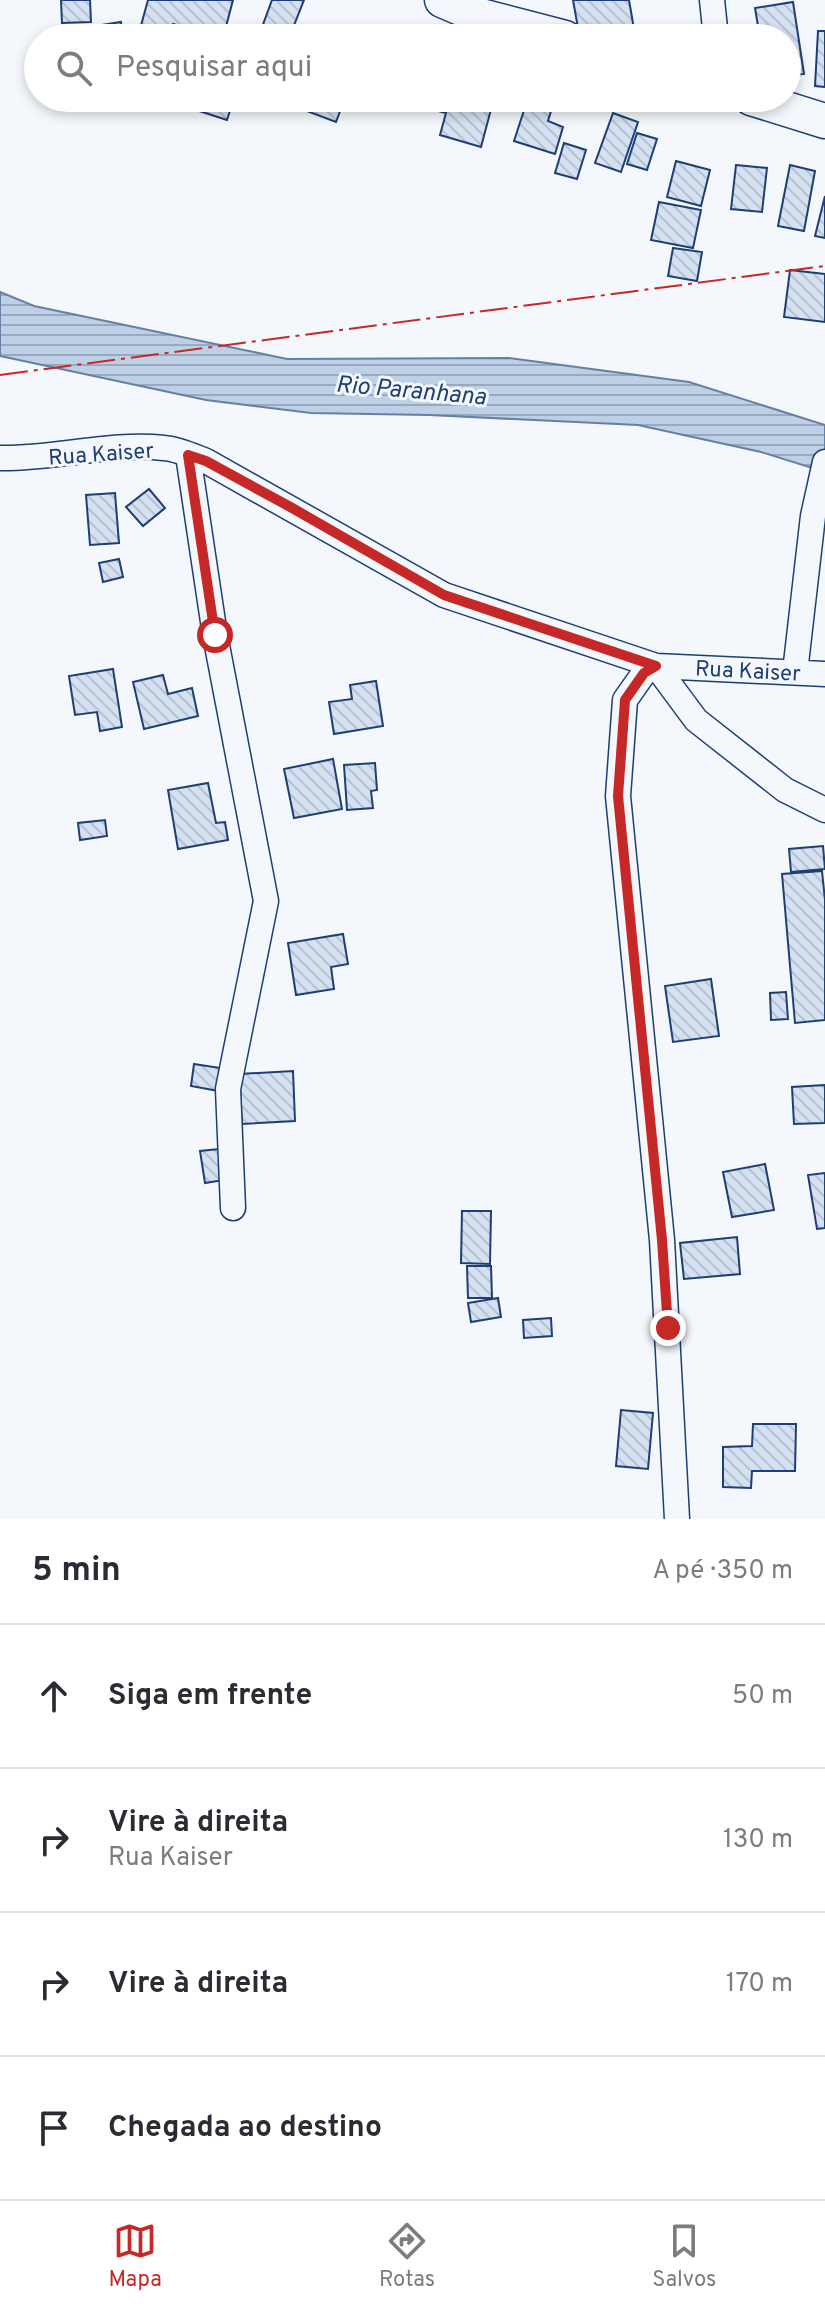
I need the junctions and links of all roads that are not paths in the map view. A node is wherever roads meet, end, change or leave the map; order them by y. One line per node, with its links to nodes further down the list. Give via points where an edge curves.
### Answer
1 (442, 0): 3 (street)
2 (712, 0): 5 (street)
3 (476, 8): 4 (street)
4 (523, 24)
5 (715, 24)
6 (796, 112): 7 (street)
7 (825, 121)
8 (188, 455): 9 (street, Rua Kaiser, via 165,448 124,448); 11 (street, Rua Kaiser, via 444,595); 15 (street, via 215,635 266,901 228,1089)
9 (0, 458)
10 (825, 462): 12 (street, via 813,516)
11 (656, 666): 12 (street, Rua Kaiser); 14 (street, via 696,720 785,790); 16 (street, via 644,673 625,700 618,796 662,1240)
12 (795, 672): 13 (street, Rua Kaiser)
13 (825, 674)
14 (825, 810)
15 (233, 1208)
16 (677, 1519)

